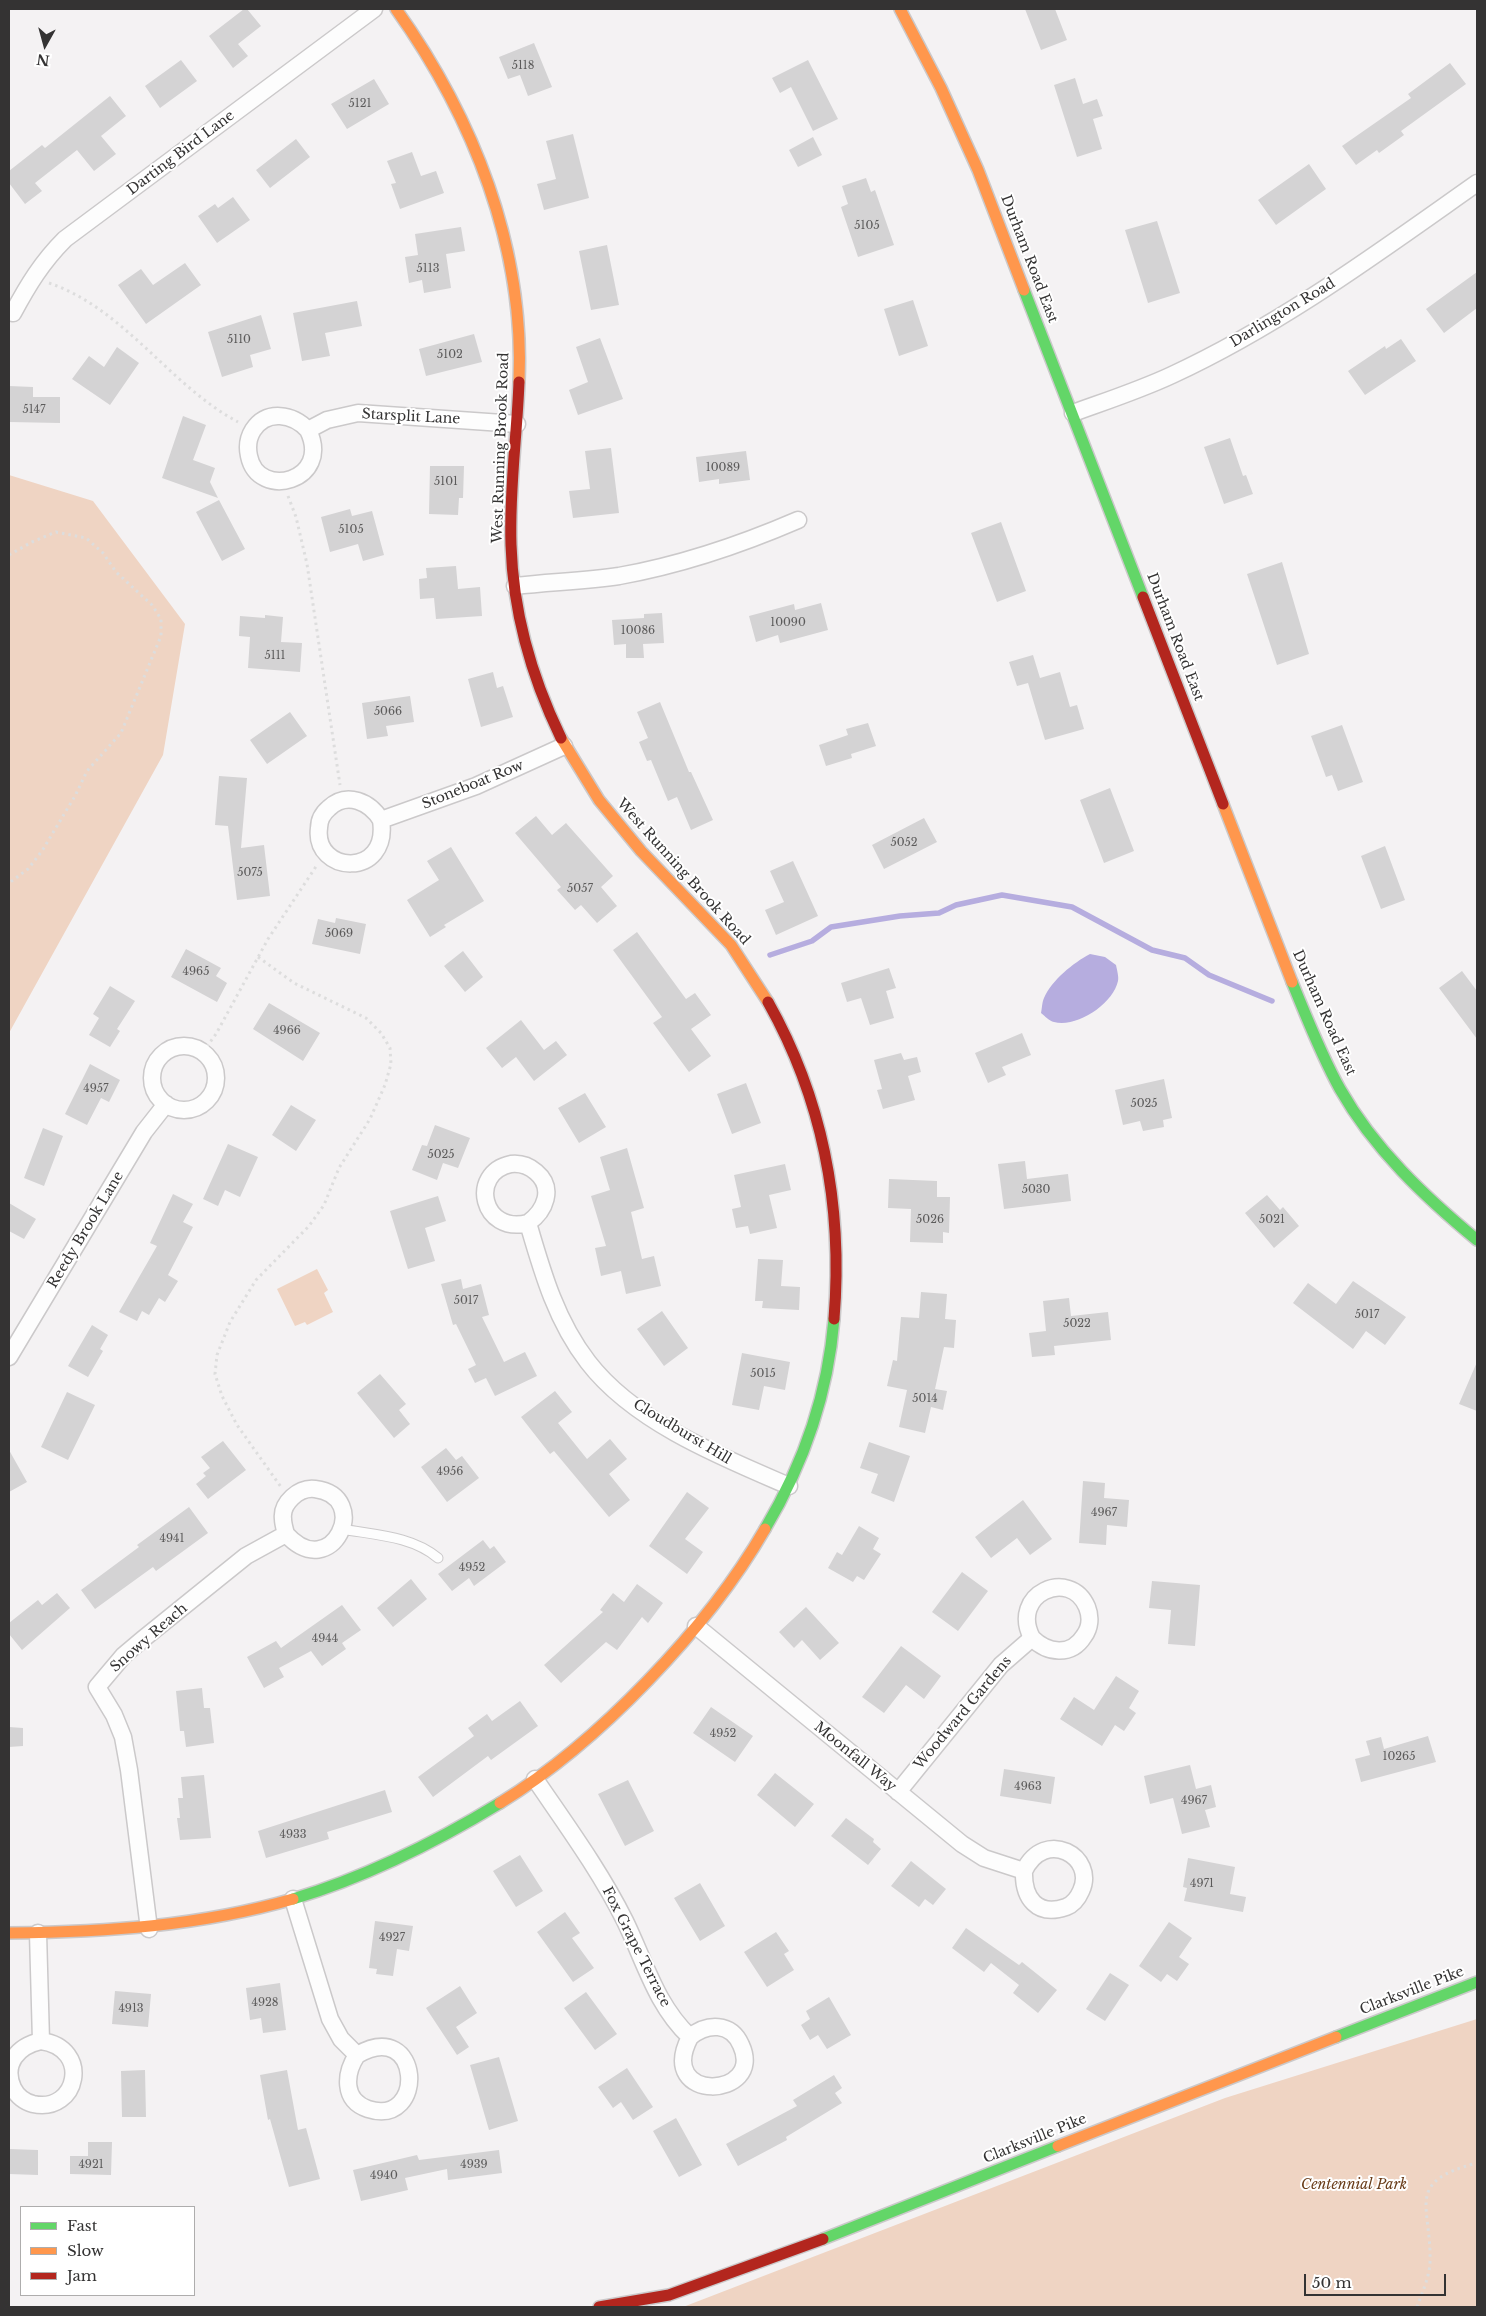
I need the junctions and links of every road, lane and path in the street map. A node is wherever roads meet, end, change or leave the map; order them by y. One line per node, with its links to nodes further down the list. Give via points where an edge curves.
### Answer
1 (374, 9): 5 (street, Darting Bird Lane, via 64,239)
2 (396, 9): 8 (street, West Running Brook Road, via 419,39 464,119 498,213 519,315)
3 (900, 9): 7 (street, Durham Road East, via 978,170)
4 (1477, 183): 7 (street, Darlington Road, via 1329,287 1240,341 1171,376)
5 (32, 277): 6 (street, Darting Bird Lane, via 13,313); 9 (path, via 69,290 91,303 193,392)
6 (9, 312)
7 (1073, 413): 24 (street, Durham Road East, via 1288,973 1320,1047 1349,1104 1377,1140 1440,1210)
8 (517, 424): 10 (street, Starsplit Lane, via 358,413 327,420); 14 (street, West Running Brook Road, via 511,547)
9 (254, 430): 10 (street, via 268,418 280,415 296,420); 11 (street, via 248,445 250,460 261,475)
10 (308, 430): 11 (street, via 314,449 309,466 294,479)
11 (282, 482): 16 (path, via 296,517 307,564)
12 (798, 520): 14 (street, via 702,557 658,568 617,576)
13 (9, 555): 19 (path, via 56,532 86,538 152,605 161,619 160,636 121,733 87,771 76,796 42,851 28,869)
14 (516, 586): 15 (street, West Running Brook Road, via 534,668)
15 (564, 746): 17 (street, Stoneboat Row, via 476,786); 26 (street, West Running Brook Road, via 611,817 731,945 744,963 775,1013 805,1080 816,1115 834,1199 836,1292 833,1336 824,1388)
16 (343, 800): 17 (street, via 366,804); 18 (street, via 329,807 319,824 319,840)
17 (381, 820): 18 (street, via 380,844 368,859 348,864 336,861)
18 (325, 852): 20 (path)
19 (9, 883)
20 (258, 957): 21 (path); 27 (path, via 294,983 366,1018 390,1048 391,1064 370,1119 339,1168 324,1205 309,1226 256,1280 230,1322 217,1355 215,1374 237,1425 273,1479)
21 (203, 1052): 22 (street, via 214,1067 216,1080 212,1093 195,1108 182,1110); 22 (street, via 184,1046 172,1048 156,1062 152,1075 154,1088)
22 (166, 1104): 25 (street, Reedy Brook Lane, via 144,1132)
23 (528, 1223): 26 (street, Cloudburst Hill, via 556,1306 588,1362 612,1387 642,1411 683,1436 736,1464)
24 (1477, 1240)
25 (9, 1357)
26 (789, 1486): 31 (street, West Running Brook Road, via 734,1578)
27 (291, 1498): 28 (street, via 312,1488 326,1491 337,1499 343,1510); 29 (street, via 282,1518)
28 (342, 1529): 29 (street, via 330,1546 319,1550 308,1550 295,1544); 30 (lane, via 407,1540 426,1548)
29 (286, 1534): 37 (street, Snowy Reach, via 246,1556 150,1633 124,1655 97,1687 123,1737)
30 (438, 1558)
31 (696, 1626): 33 (street, West Running Brook Road, via 616,1711 581,1744); 34 (street, Moonfall Way)
32 (1032, 1638): 34 (street, Woodward Gardens, via 1001,1665)
33 (535, 1779): 36 (street, West Running Brook Road, via 481,1814 403,1856); 41 (street, Fox Grape Terrace, via 598,1872 661,2002)
34 (898, 1792): 35 (street, Moonfall Way, via 984,1858)
35 (1024, 1871)
36 (293, 1899): 37 (street, West Running Brook Road); 43 (street, via 330,2019 341,2039)
37 (149, 1929): 39 (street, West Running Brook Road)
38 (9, 1933): 39 (street, West Running Brook Road)
39 (38, 1933): 42 (street)
40 (1477, 1982): 45 (street, Clarksville Pike, via 755,2265 669,2295)
41 (690, 2037)
42 (41, 2041)
43 (357, 2055)
44 (1477, 2163): 46 (path, via 1444,2174 1432,2184 1426,2196 1430,2266)
45 (599, 2307)
46 (1417, 2307)

